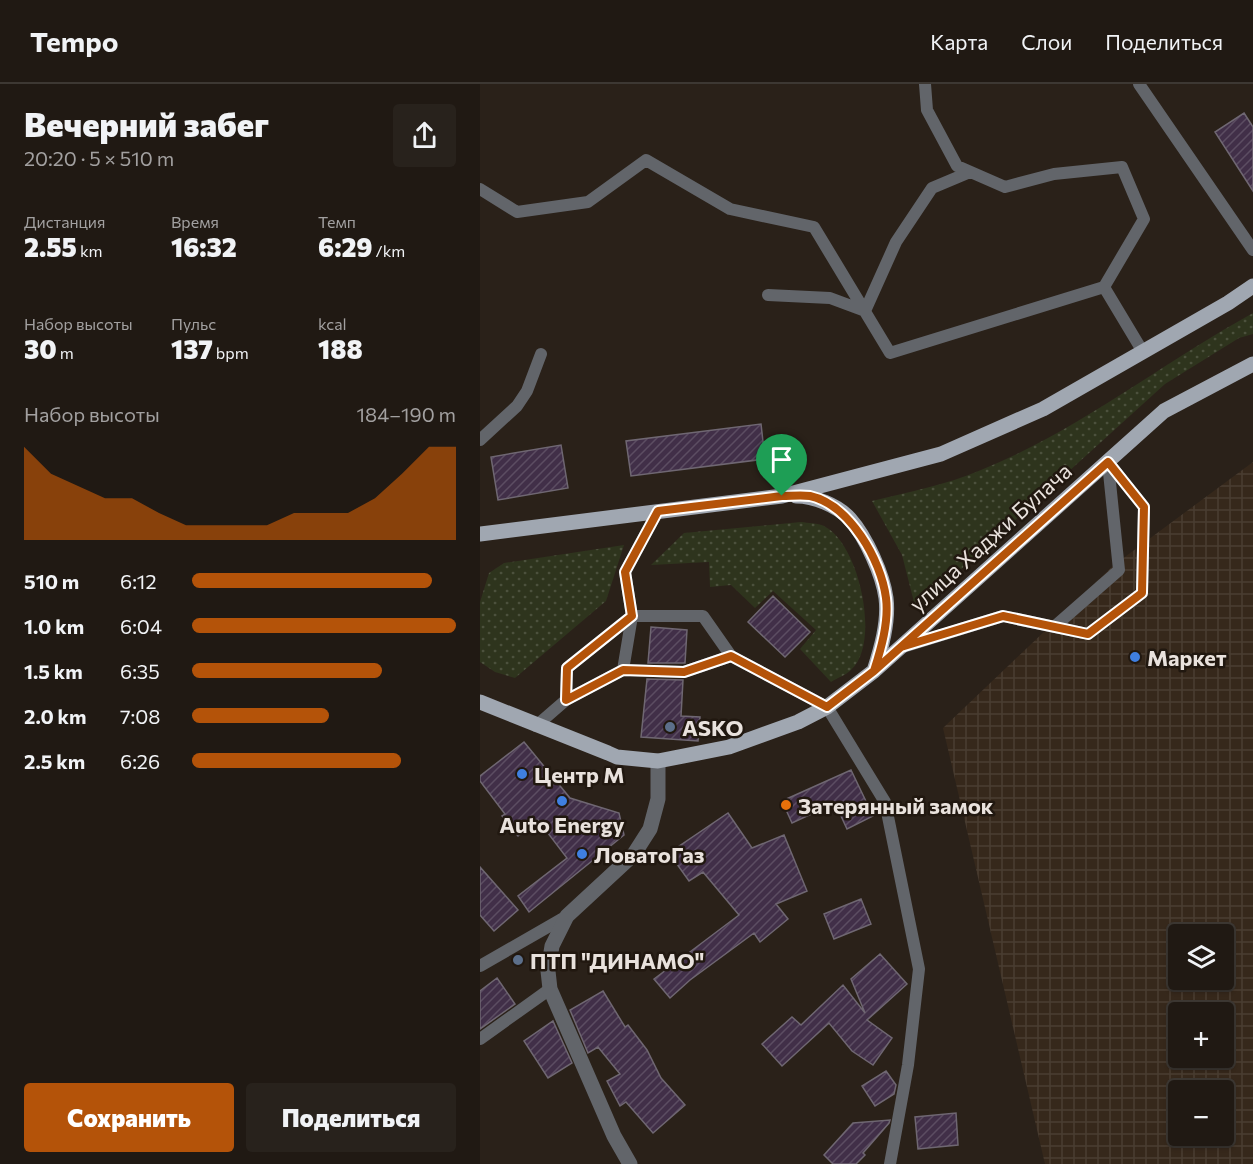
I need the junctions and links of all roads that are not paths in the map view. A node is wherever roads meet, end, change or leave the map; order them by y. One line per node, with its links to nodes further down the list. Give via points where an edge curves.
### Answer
1 (926, 84): 3 (lane, via 927,110 957,166)
2 (1139, 84): 5 (lane)
3 (970, 172): 7 (lane, via 1005,187 1054,174 1122,167 1144,219); 9 (lane, via 932,188 896,242)
4 (480, 189): 9 (lane, via 518,212 588,202 646,160 730,209 814,227)
5 (1253, 250)
6 (1253, 286): 10 (main road)
7 (1104, 287): 9 (lane, via 890,352); 10 (lane)
8 (768, 295): 9 (lane, via 830,298)
9 (865, 311)
10 (1143, 352): 15 (main road, via 1043,409 941,454)
11 (541, 354): 13 (lane, via 517,406)
12 (1253, 364): 14 (main road, улица Хаджи Булача, via 1164,411)
13 (480, 440)
14 (1108, 462): 19 (lane, via 1119,570); 19 (lane, via 1144,507 1142,593 1088,634); 20 (main road, улица Хаджи Булача)
15 (782, 496): 16 (main road); 23 (main road, via 810,496 832,507 849,519 863,539 880,573 886,600 882,646)
16 (658, 511): 17 (main road); 18 (lane, via 625,572)
17 (480, 534)
18 (632, 616): 21 (lane, via 703,616); 22 (lane); 24 (lane, via 567,668)
19 (1054, 627): 20 (lane, via 1003,616)
20 (901, 647): 23 (main road, улица Хаджи Булача)
21 (731, 656): 22 (lane, via 684,672); 26 (lane)
22 (623, 670): 24 (lane)
23 (874, 671): 26 (main road, улица Хаджи Булача)
24 (566, 700): 27 (lane)
25 (480, 702): 27 (main road, улица Хаджи Булача)
26 (827, 707): 28 (main road, улица Хаджи Булача, via 729,747); 34 (lane, via 885,802 920,969)
27 (536, 726): 28 (main road, улица Хаджи Булача, via 617,757)
28 (658, 761): 29 (street, via 658,799 650,829 634,854)
29 (567, 916): 30 (lane); 31 (street, via 552,946)
30 (480, 966)
31 (550, 989): 32 (lane); 33 (street)
32 (480, 1039)
33 (630, 1164)
34 (890, 1164)

